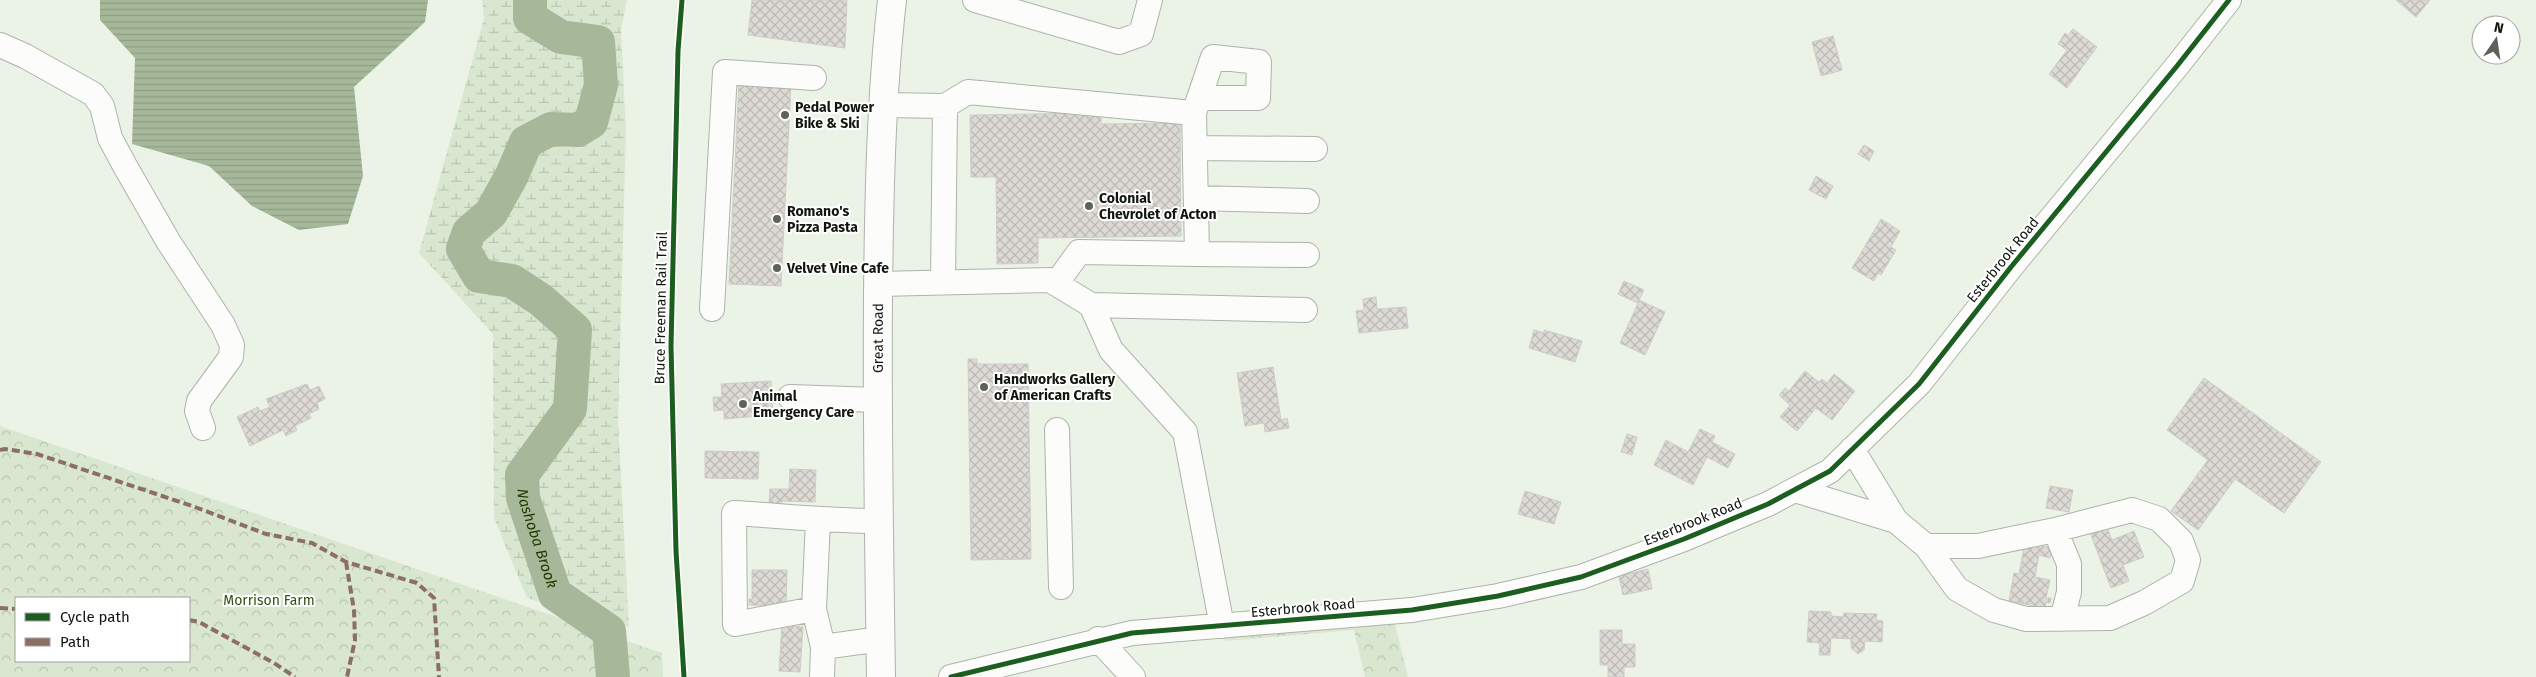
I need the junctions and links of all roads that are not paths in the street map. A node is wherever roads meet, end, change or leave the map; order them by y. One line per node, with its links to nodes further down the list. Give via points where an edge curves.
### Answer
1 (892, 0): 7 (main road, Great Road)
2 (975, 0): 3 (street, via 1119,42 1141,34)
3 (1150, 0)
4 (2229, 0): 25 (street, Esterbrook Road, via 1919,384)
5 (0, 45): 23 (street, via 93,94 102,106 110,138 124,166 223,325 232,345 231,357 199,401 197,411)
6 (814, 78): 19 (street, via 725,72)
7 (883, 104): 8 (street); 16 (main road, Great Road)
8 (945, 106): 9 (street, via 968,92 1197,106); 15 (street)
9 (1195, 148): 10 (street); 11 (street)
10 (1315, 149)
11 (1196, 198): 12 (street); 13 (street)
12 (1307, 201)
13 (1197, 254): 14 (street); 17 (street, via 1079,252)
14 (1307, 255)
15 (943, 282): 16 (street); 17 (street, via 1050,280)
16 (878, 284): 22 (main road, Great Road)
17 (1056, 284): 18 (street)
18 (1091, 305): 20 (street); 35 (street, via 1111,350 1185,432)
19 (712, 309)
20 (1305, 310)
21 (790, 397): 22 (street)
22 (878, 400): 28 (main road, Great Road)
23 (202, 428)
24 (1057, 430): 32 (street)
25 (1852, 449): 26 (street, Esterbrook Road, via 1830,472); 29 (street)
26 (1795, 490): 29 (street); 35 (street, Esterbrook Road, via 1684,539 1581,577 1498,596 1412,610)
27 (818, 520): 28 (street); 33 (street); 33 (street, via 734,513 735,624)
28 (879, 521): 36 (main road, Great Road)
29 (1896, 521): 31 (street)
30 (2055, 530): 31 (street, via 1978,546); 34 (street, via 2069,564 2068,592); 34 (street, via 2132,510 2159,519 2181,541 2188,560 2182,581 2144,603 2110,618)
31 (1926, 546): 34 (street, via 1957,589 1994,610 2026,620)
32 (1060, 587)
33 (814, 609): 38 (street)
34 (2062, 619)
35 (1222, 626): 37 (street, Esterbrook Road)
36 (881, 639): 38 (street); 40 (main road, Great Road)
37 (1098, 639): 41 (street, Esterbrook Road); 42 (street)
38 (823, 647): 39 (street)
39 (822, 677)
40 (881, 677)
41 (951, 677)
42 (1133, 677)

